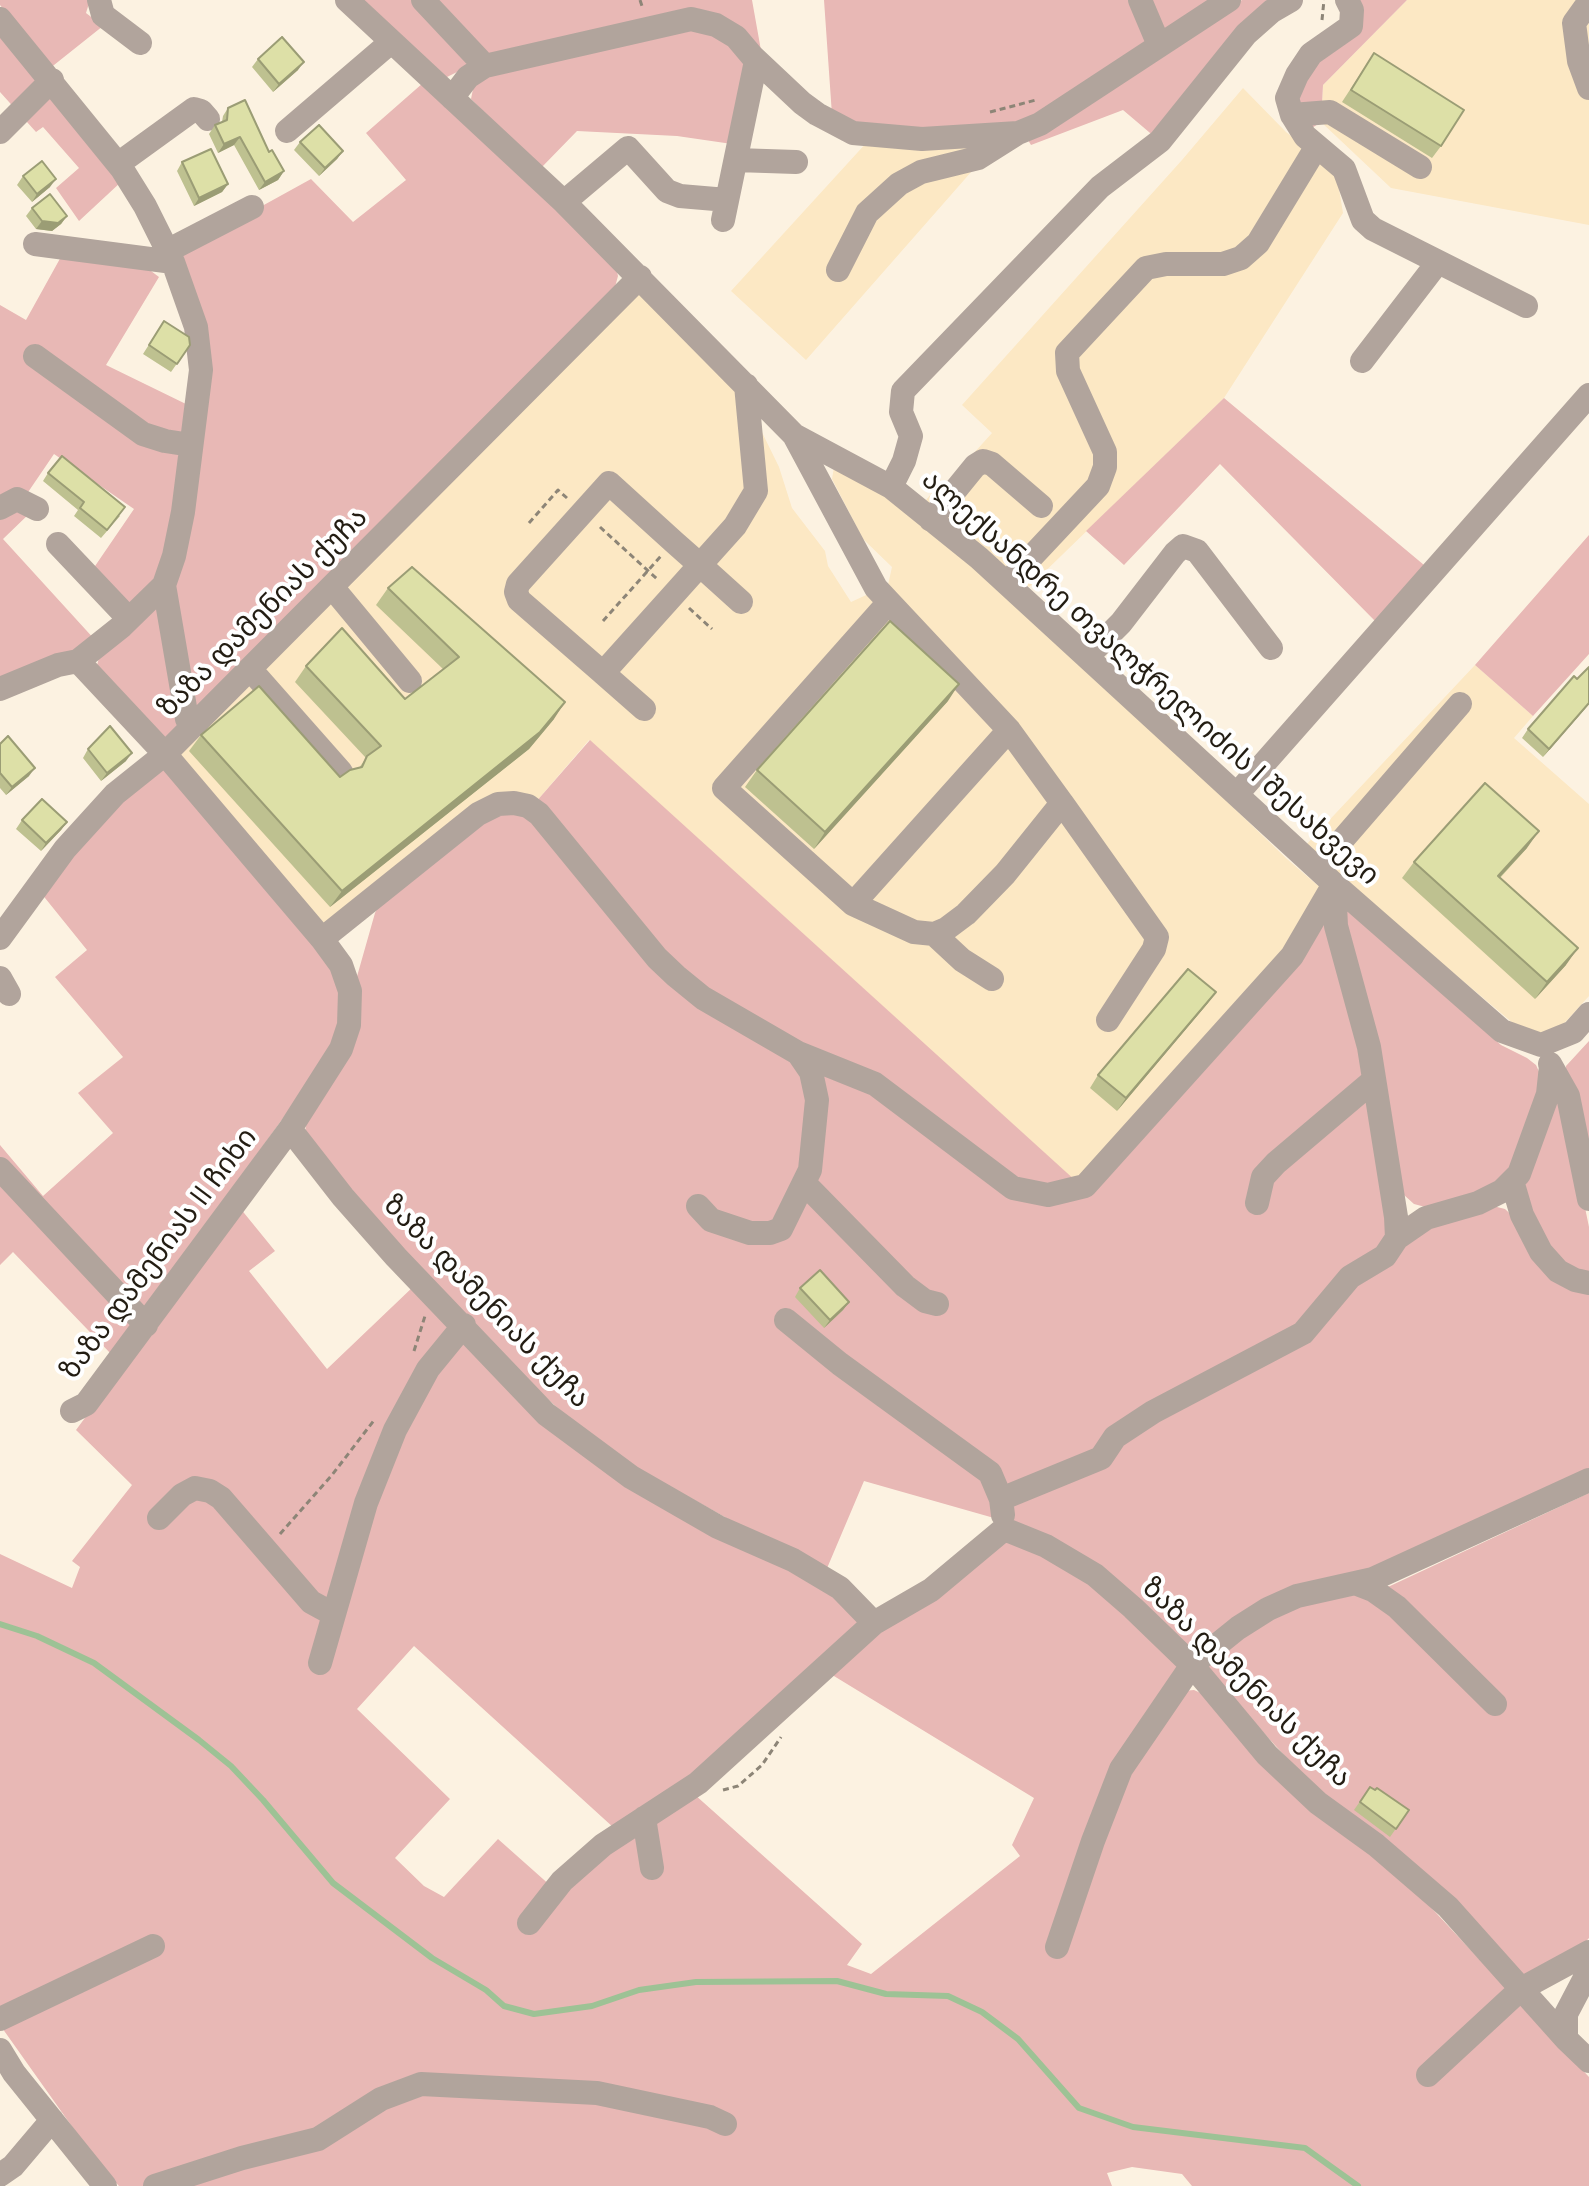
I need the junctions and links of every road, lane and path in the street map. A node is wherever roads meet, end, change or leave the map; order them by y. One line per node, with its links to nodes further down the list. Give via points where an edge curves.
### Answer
1 (99, 0): 11 (street, via 103,15)
2 (347, 0): 10 (street, ალექსანდრე თვალჭრელიძის I შესახვევი)
3 (423, 0): 14 (street)
4 (1140, 0): 12 (street)
5 (1229, 0): 12 (street)
6 (1291, 0): 42 (street, via 1246,34 1160,141 1100,187 903,391 901,412 911,436)
7 (1347, 0): 18 (street, via 1351,26 1311,54 1287,98)
8 (1589, 2): 16 (street, via 1574,23)
9 (0, 19): 15 (street)
10 (391, 42): 17 (street, ალექსანდრე თვალჭრელიძის I შესახვევი); 20 (street)
11 (140, 43)
12 (1159, 45): 22 (street, via 1040,124)
13 (756, 61): 14 (street, via 736,37 691,19); 22 (street, via 809,109 853,133 922,139); 24 (street)
14 (485, 66): 17 (street)
15 (52, 80): 21 (street); 26 (street)
16 (1589, 88)
17 (452, 98): 28 (street, ალექსანდრე თვალჭრელიძის I შესახვევი)
18 (1292, 115): 23 (street); 27 (street, via 1330,112)
19 (208, 119): 26 (street, via 194,109)
20 (287, 131)
21 (0, 132)
22 (1018, 133): 33 (street, via 978,158 921,172 899,184 867,213)
23 (1317, 146): 32 (street, via 1344,169 1363,220); 53 (street, via 1258,243 1241,258 1223,264 1146,268 1067,353 1068,371 1105,452 1105,467 1098,486)
24 (736, 160): 25 (street); 28 (street, via 725,210 667,191 628,148)
25 (796, 162)
26 (118, 164): 31 (street)
27 (1420, 167)
28 (564, 202): 34 (street, ალექსანდრე თვალჭრელიძის I შესახვევი)
29 (252, 207): 31 (street)
30 (35, 244): 31 (street)
31 (170, 256): 41 (street, via 196,327 201,370)
32 (1438, 262): 35 (street); 37 (street)
33 (838, 270)
34 (640, 277): 38 (street, ალექსანდრე თვალჭრელიძის I შესახვევი); 55 (street, ზაზა დამენიას ქუჩა)
35 (1526, 306)
36 (35, 356): 41 (street, via 143,434)
37 (1362, 361)
38 (746, 385): 40 (street, ალექსანდრე თვალჭრელიძის I შესახვევი); 51 (street, via 756,491 735,526)
39 (1589, 395): 75 (street)
40 (794, 435): 42 (street, ალექსანდრე თვალჭრელიძის I შესახვევი); 58 (street, via 876,588)
41 (191, 445): 54 (street, via 183,512)
42 (891, 487): 47 (street, ალექსანდრე თვალჭრელიძის I შესახვევი)
43 (1041, 506): 47 (street, via 983,461)
44 (0, 508): 45 (street, via 17,499)
45 (37, 509)
46 (583, 512): 48 (path, via 558,490); 49 (street, via 609,483); 52 (path); 66 (street, via 516,592)
47 (931, 520): 53 (street, ალექსანდრე თვალჭრელიძის I შესახვევი)
48 (529, 523)
49 (674, 542): 51 (street); 52 (path)
50 (58, 544): 59 (street)
51 (700, 565): 56 (street); 57 (street)
52 (648, 571): 56 (path); 60 (path)
53 (1007, 583): 63 (street, ალექსანდრე თვალჭრელიძის I შესახვევი)
54 (164, 585): 59 (street); 71 (street)
55 (332, 587): 65 (street, ზაზა დამენიას ქუჩა); 67 (street)
56 (674, 594): 61 (path); 66 (street)
57 (741, 602)
58 (889, 602): 72 (street); 78 (street, via 724,788)
59 (129, 619): 64 (street)
60 (603, 621)
61 (712, 629)
62 (1271, 648): 63 (street, via 1197,551 1183,546)
63 (1088, 656): 75 (street, ალექსანდრე თვალჭრელიძის I შესახვევი)
64 (78, 661): 68 (street); 73 (street)
65 (250, 669): 71 (street, ზაზა დამენიას ქუჩა); 74 (street)
66 (603, 673): 70 (street)
67 (410, 681)
68 (0, 689)
69 (1460, 704): 77 (street)
70 (644, 709)
71 (191, 727): 73 (street, ზაზა დამენიას ქუჩა)
72 (1009, 730): 76 (street); 78 (street)
73 (165, 754): 80 (street, via 115,794 65,849); 81 (street, ზაზა დამენიას ქუჩა)
74 (341, 772)
75 (1237, 794): 77 (street, ალექსანდრე თვალჭრელიძის I შესახვევი)
76 (1062, 803): 79 (street, via 966,914); 83 (street, via 1157,937)
77 (1326, 876): 85 (street, via 1292,956 1085,1186 1048,1195 1013,1188 875,1084); 86 (street, ალექსანდრე თვალჭრელიძის I შესახვევი, via 1502,1031); 87 (street)
78 (853, 904): 79 (street, via 914,932)
79 (934, 934): 82 (street)
80 (0, 938)
81 (322, 939): 85 (street, via 478,814 498,804 528,806 676,976 703,998); 88 (street, ზაზა დამენიას ქუჩა, via 341,965 350,991 349,1025 341,1049)
82 (992, 979)
83 (1108, 1020)
84 (1581, 1023): 86 (street)
85 (798, 1053): 91 (street, via 811,1072 817,1100)
86 (1546, 1056): 90 (street, via 1548,1094); 92 (street, via 1568,1096)
87 (1374, 1080): 93 (street, via 1276,1163 1263,1177); 95 (street)
88 (290, 1129): 97 (street, ზაზა დამენიას ქუჩა, via 343,1197); 100 (street, ზაზა დამენიას II ჩიხი)
89 (0, 1169): 100 (street)
90 (1512, 1181): 95 (street, via 1478,1203 1426,1218); 96 (street, via 1541,1252 1558,1271)
91 (804, 1183): 94 (street, via 781,1229 770,1233 750,1233 711,1220); 98 (street, via 905,1286)
92 (1589, 1199)
93 (1257, 1203)
94 (698, 1206)
95 (1397, 1238): 106 (street, via 1385,1256 1350,1277 1303,1333 1153,1412 1115,1437 1101,1458)
96 (1589, 1283)
97 (433, 1294): 101 (street, ზაზა დამენიას ქუჩა); 102 (path)
98 (937, 1304)
99 (786, 1320): 106 (street, via 990,1473)
100 (146, 1325): 103 (street, ზაზა დამენიას II ჩიხი, via 86,1404)
101 (464, 1325): 111 (street, via 428,1369 395,1430 366,1503); 112 (street, ზაზა დამენიას ქუჩა, via 546,1414 631,1477 840,1588)
102 (410, 1362)
103 (72, 1411)
104 (378, 1416): 109 (path)
105 (1589, 1480): 110 (street)
106 (1001, 1499): 108 (street)
107 (159, 1518): 109 (street, via 195,1488 210,1491)
108 (1004, 1529): 112 (street, via 931,1590); 114 (street, ზაზა დამენიას ქუჩა, via 1095,1575)
109 (265, 1550): 111 (street, via 311,1602)
110 (1355, 1583): 114 (street, via 1297,1596 1268,1609); 115 (street, via 1397,1607)
111 (333, 1614): 113 (street)
112 (874, 1623): 116 (street, via 698,1783)
113 (320, 1663)
114 (1192, 1665): 120 (street, via 1121,1769); 123 (street, ზაზა დამენიას ქუჩა, via 1267,1755 1448,1907)
115 (1495, 1704)
116 (644, 1818): 117 (street); 118 (street, via 562,1881)
117 (652, 1868)
118 (529, 1923)
119 (153, 1946): 124 (street)
120 (1057, 1947)
121 (1589, 1952): 123 (street)
122 (1589, 1970): 125 (street, via 1566,2014)
123 (1521, 1989): 125 (street, ზაზა დამენიას ქუჩა); 128 (street)
124 (0, 2019)
125 (1566, 2039): 127 (street, ზაზა დამენიას ქუჩა)
126 (0, 2050): 129 (street)
127 (1589, 2061)
128 (1428, 2075)
129 (52, 2120): 131 (street); 132 (street)
130 (725, 2124): 133 (street, via 597,2093 421,2084 381,2099 318,2139)
131 (0, 2175)
132 (105, 2186)
133 (155, 2186)

